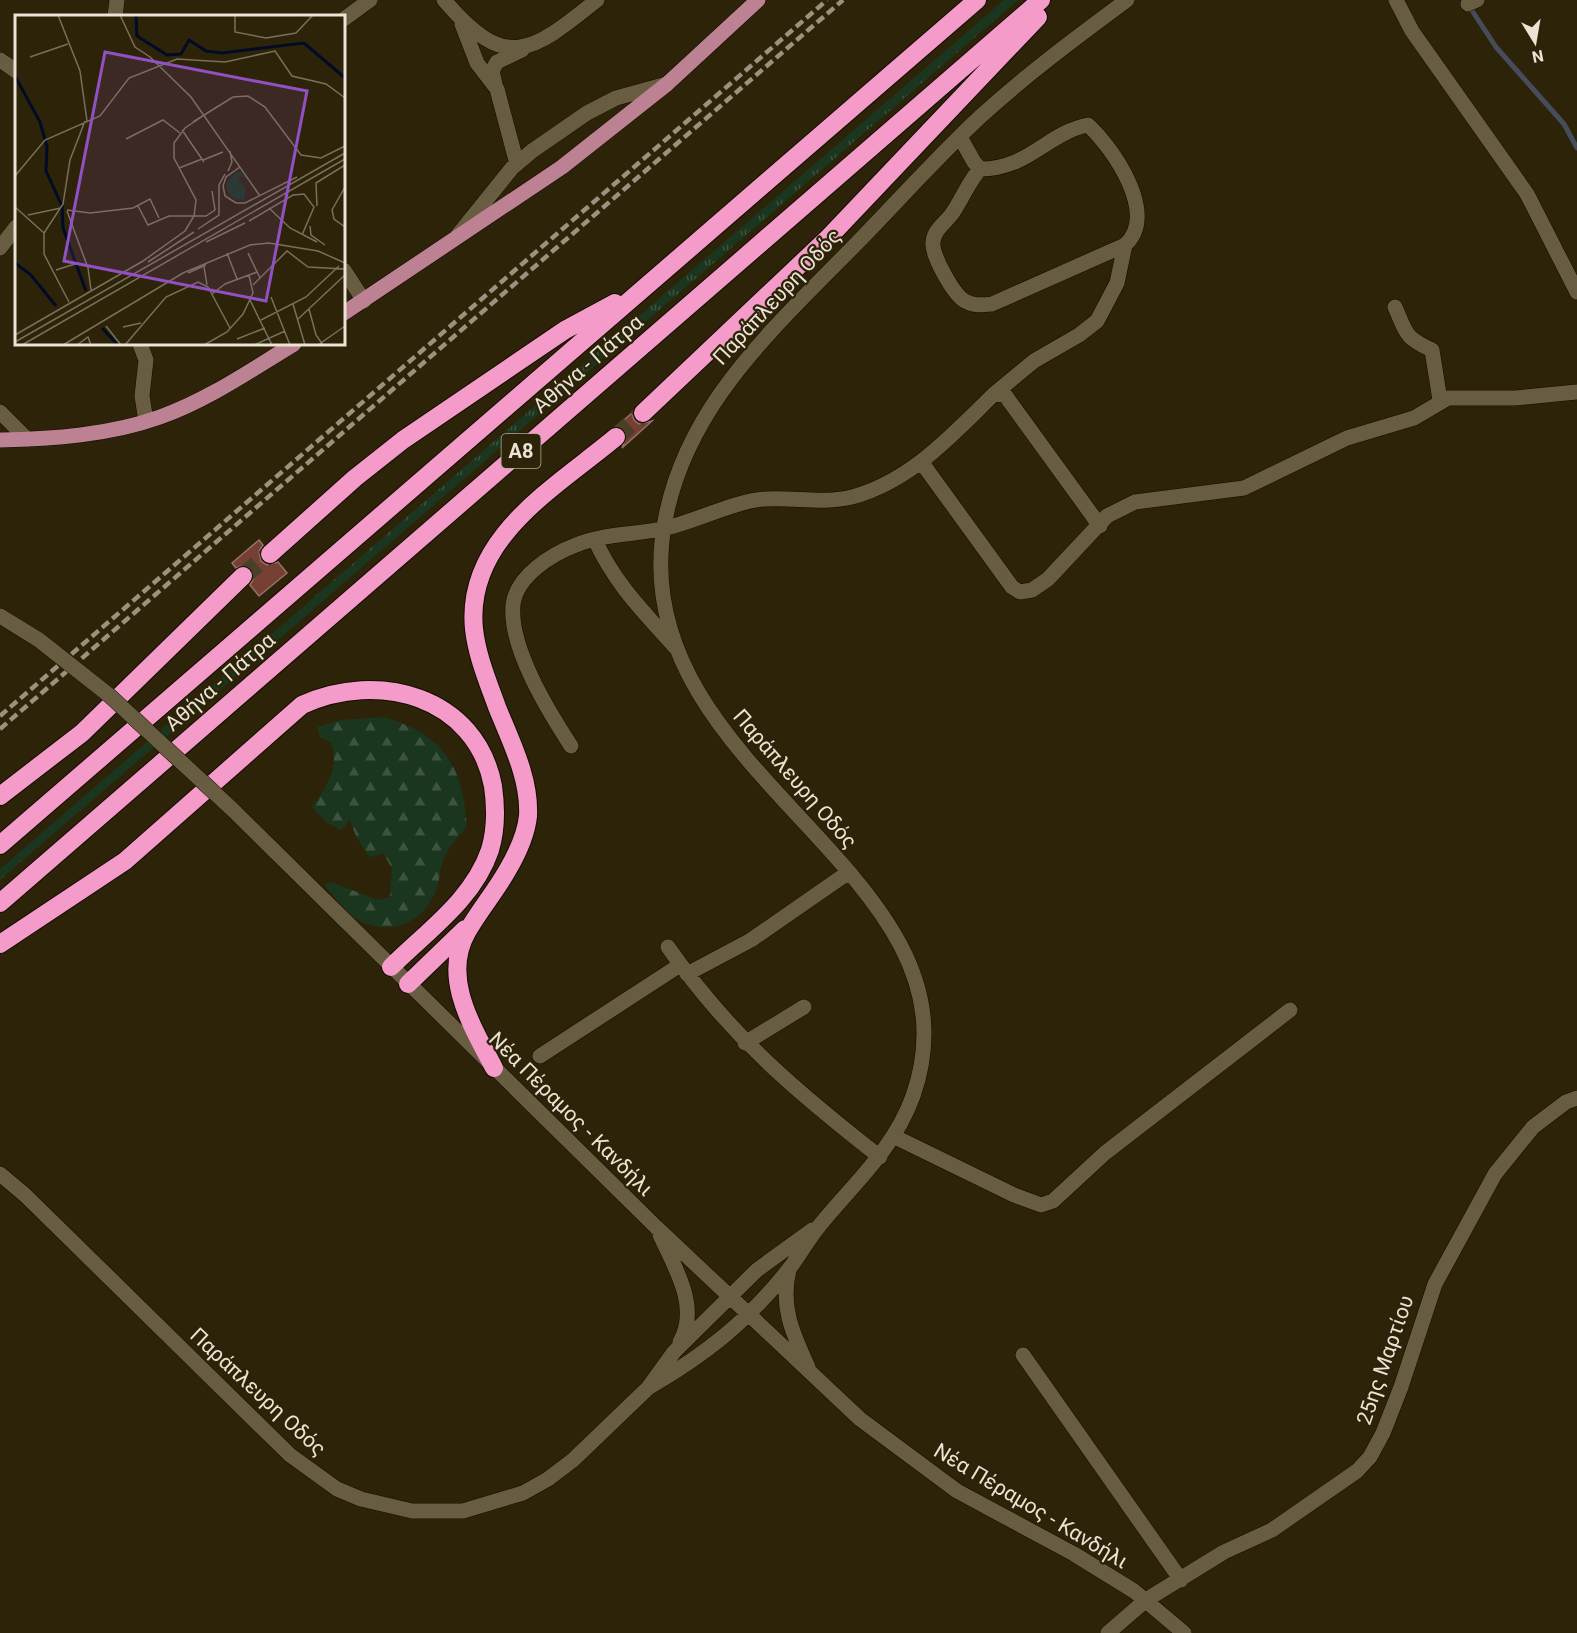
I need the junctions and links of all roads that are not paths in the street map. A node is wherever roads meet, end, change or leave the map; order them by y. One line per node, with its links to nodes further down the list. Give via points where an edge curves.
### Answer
1 (117, 0): 11 (street)
2 (370, 0): 12 (street)
3 (444, 0): 13 (street)
4 (597, 0): 14 (street)
5 (758, 0): 17 (main road)
6 (977, 0): 27 (highway, Αθήνα - Πάτρα / Α8)
7 (1041, 0): 55 (highway, Αθήνα - Πάτρα / Α8)
8 (1054, 0): 38 (highway, via 829,237)
9 (1127, 0): 19 (street, Παράπλευρη Οδός, via 1005,95)
10 (1396, 0): 28 (street, via 1413,31 1527,194)
11 (115, 15)
12 (345, 18)
13 (460, 19): 14 (street, via 494,46 509,48); 18 (street, via 477,63)
14 (543, 40): 18 (street, via 497,62 492,71)
15 (0, 60): 16 (street)
16 (15, 70)
17 (667, 84): 20 (street, via 616,98 597,108); 23 (main road, via 562,167)
18 (497, 89): 20 (street)
19 (960, 137): 21 (street); 45 (street, Παράπλευρη Οδός, via 733,374 712,403 685,454)
20 (518, 164): 23 (street)
21 (981, 169): 24 (street, via 1011,166 1071,129 1088,125 1101,137 1135,199 1138,226); 24 (street, via 968,182 933,240 939,265 963,300 977,306 992,304)
22 (15, 227): 25 (street)
23 (450, 244): 29 (main road)
24 (1125, 245): 35 (street, via 1117,283 1097,321 1034,361)
25 (0, 248)
26 (345, 272): 29 (street)
27 (646, 286): 47 (highway, via 565,330 403,440); 53 (highway, Αθήνα - Πάτρα / Α8)
28 (1577, 292)
29 (363, 301): 31 (main road)
30 (1395, 307): 36 (street, via 1408,337 1432,350)
31 (345, 312)
32 (140, 345): 39 (street, via 146,360 142,396)
33 (292, 345): 39 (main road, via 205,396)
34 (1577, 392): 36 (street)
35 (994, 394): 43 (street); 44 (street, via 1005,395)
36 (1440, 400): 44 (street, via 1414,418 1347,438 1244,488 1135,502 1107,516)
37 (0, 412): 41 (street)
38 (643, 413)
39 (146, 421): 41 (main road)
40 (616, 437): 56 (highway, via 519,518 490,552 479,575 473,614 477,648 522,769 528,816 514,858)
41 (27, 439): 42 (main road)
42 (0, 440)
43 (922, 463): 44 (street, via 1012,587 1020,592 1032,590 1048,579); 45 (street, via 851,497 764,498)
44 (1100, 526)
45 (664, 529): 46 (street); 50 (street, Παράπλευρη Οδός, via 663,586)
46 (595, 540): 50 (street, via 624,592); 51 (street, via 550,558 519,589 513,605 515,626 542,701)
47 (270, 554)
48 (243, 576): 52 (highway, via 82,734)
49 (0, 616): 59 (street, Νέα Πέραμος - Κανδήλι, bridge, via 39,640 110,696 233,810)
50 (677, 650): 54 (street, Παράπλευρη Οδός, via 699,696 735,746)
51 (572, 747)
52 (0, 796)
53 (0, 845)
54 (849, 872): 60 (street, via 751,940); 68 (street, Παράπλευρη Οδός, via 899,940 921,1002 923,1049 919,1072 913,1096)
55 (0, 903)
56 (474, 920): 61 (highway); 66 (highway, via 459,950 457,972 466,1013)
57 (0, 944): 59 (highway, via 125,861 302,705 328,695 392,691 428,700 461,724 474,739 490,774 495,813 490,847 471,888)
58 (668, 947): 60 (street)
59 (392, 967): 61 (street, Νέα Πέραμος - Κανδήλι)
60 (684, 970): 64 (street); 65 (street)
61 (408, 984): 66 (street, Νέα Πέραμος - Κανδήλι)
62 (804, 1007): 64 (street)
63 (1290, 1010): 68 (street, via 1106,1153 1053,1201 1041,1205)
64 (745, 1043): 69 (street, via 807,1100)
65 (540, 1056)
66 (494, 1068): 72 (street, Νέα Πέραμος - Κανδήλι)
67 (1577, 1098): 80 (street, 25ης Μαρτίου, via 1533,1127 1495,1174 1435,1284 1401,1387 1370,1457 1357,1471 1272,1530 1224,1552)
68 (893, 1136): 69 (street, Παράπλευρη Οδός)
69 (880, 1157): 71 (street, Παράπλευρη Οδός)
70 (0, 1174): 79 (street, Παράπλευρη Οδός, via 290,1455 338,1489 361,1499 434,1513 463,1511 523,1493 573,1461)
71 (820, 1225): 73 (street, Παράπλευρη Οδός); 74 (street, Παράπλευρη Οδός, via 757,1270)
72 (656, 1227): 74 (street, Νέα Πέραμος - Κανδήλι); 76 (street, via 678,1273 688,1306 688,1321)
73 (789, 1269): 75 (street, Παράπλευρη Οδός); 78 (street, via 784,1303 793,1335)
74 (730, 1298): 75 (street, Νέα Πέραμος - Κανδήλι); 76 (street, Παράπλευρη Οδός)
75 (748, 1314): 78 (street, Νέα Πέραμος - Κανδήλι); 79 (street, Παράπλευρη Οδός, via 712,1348)
76 (674, 1352): 79 (street, Παράπλευρη Οδός)
77 (1023, 1355): 80 (street)
78 (812, 1376): 81 (street, Νέα Πέραμος - Κανδήλι, via 860,1419 957,1491 1074,1554)
79 (648, 1388)
80 (1181, 1580): 81 (street, 25ης Μαρτίου)
81 (1146, 1600): 82 (street, 25ης Μαρτίου); 83 (street, Νέα Πέραμος - Κανδήλι)
82 (1108, 1633)
83 (1184, 1633)

